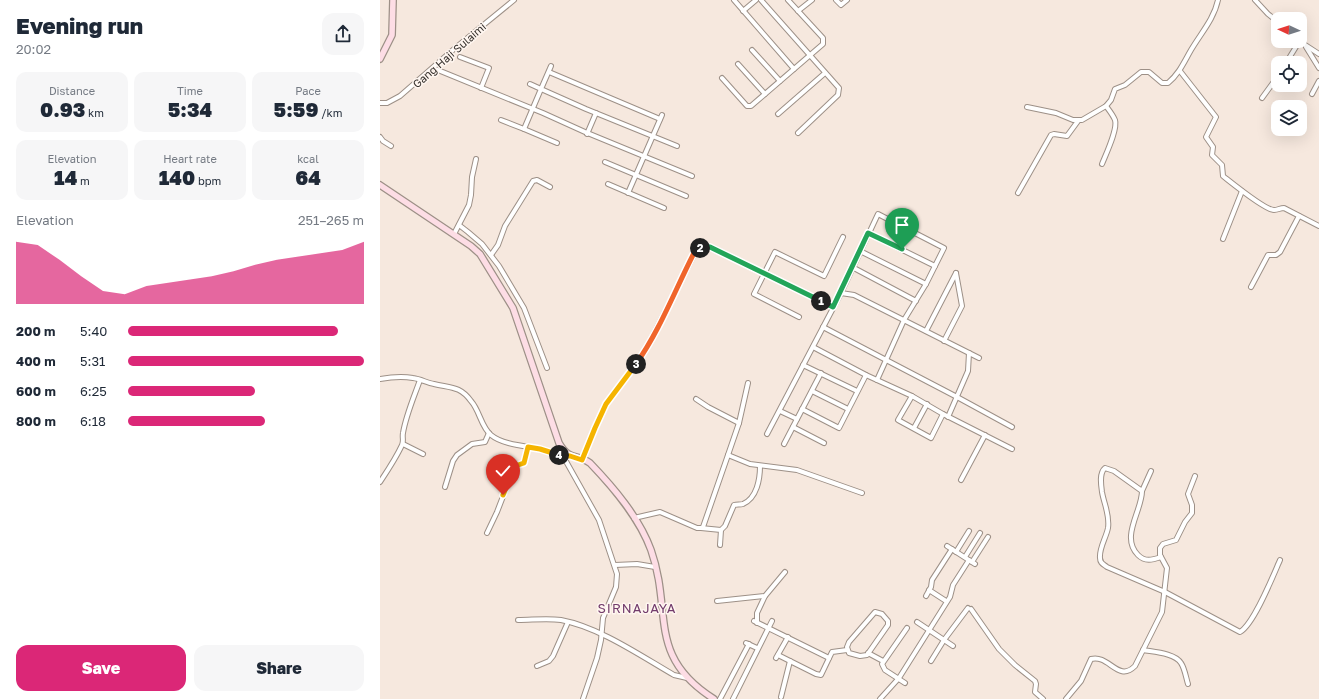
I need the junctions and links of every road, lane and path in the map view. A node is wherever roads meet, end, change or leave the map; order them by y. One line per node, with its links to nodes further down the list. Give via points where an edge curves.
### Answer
1 (393, 0): 21 (street, via 392,35)
2 (514, 0): 24 (street, Gang Haji Sulaimi)
3 (734, 0): 12 (street)
4 (756, 0): 12 (street)
5 (761, 0): 19 (street)
6 (788, 0): 13 (street)
7 (812, 0): 13 (street)
8 (836, 0): 9 (street, via 841,5)
9 (847, 0)
10 (1218, 0): 27 (street, via 1210,22)
11 (1255, 0): 14 (street)
12 (743, 11): 26 (street)
13 (798, 11): 19 (street, via 824,40)
14 (1271, 16)
15 (1307, 48): 18 (street)
16 (1307, 48): 25 (street)
17 (752, 50): 31 (street)
18 (1319, 54)
19 (810, 55): 26 (street); 29 (street)
20 (460, 57): 35 (street, via 489,68)
21 (380, 60)
22 (738, 64): 37 (street)
23 (551, 66): 28 (street)
24 (432, 68): 35 (street); 40 (street, Gang Haji Sulaimi, via 400,96 387,103)
25 (1319, 68)
26 (794, 69): 31 (street)
27 (1180, 71): 41 (street, via 1166,84 1149,72 1141,72 1125,85 1115,89); 65 (street, via 1216,117 1206,137 1213,147 1212,155 1222,165 1223,176)
28 (549, 72): 36 (street); 51 (street, via 661,117)
29 (826, 73): 45 (street); 50 (street, via 838,85 838,95)
30 (722, 78): 37 (street, via 748,107)
31 (780, 81): 37 (street)
32 (1319, 81): 38 (street)
33 (530, 84): 36 (street)
34 (1271, 86): 39 (street)
35 (481, 88): 43 (street)
36 (541, 89): 43 (street); 44 (street)
37 (765, 94)
38 (1312, 94)
39 (1262, 98)
40 (380, 103)
41 (1106, 106): 47 (street); 59 (street, via 1115,120 1115,126)
42 (1027, 107): 47 (street)
43 (533, 109): 48 (street); 49 (street)
44 (596, 113): 49 (street); 51 (street)
45 (778, 114)
46 (501, 120): 48 (street)
47 (1078, 121): 67 (street, via 1067,136 1050,135)
48 (524, 129): 53 (street)
49 (587, 134): 56 (street)
50 (798, 134)
51 (653, 136): 55 (street); 56 (street)
52 (380, 137): 54 (street)
53 (557, 143)
54 (391, 146)
55 (677, 146)
56 (644, 157): 60 (street); 61 (street)
57 (476, 159): 72 (street, via 468,209)
58 (605, 162): 60 (street)
59 (1102, 164)
60 (636, 175): 66 (street); 68 (street)
61 (692, 176)
62 (608, 184): 66 (street)
63 (380, 185): 72 (street)
64 (550, 187): 78 (street, via 537,180 533,181 505,226)
65 (1242, 191): 70 (street, via 1271,209 1282,207); 76 (street)
66 (628, 193): 69 (street)
67 (1018, 193)
68 (686, 196)
69 (664, 208)
70 (1299, 216): 71 (street); 84 (street, via 1280,252 1268,255)
71 (1319, 226)
72 (457, 229): 74 (street); 74 (street)
73 (868, 233): 77 (street); 79 (street); 79 (street, via 878,214 944,248)
74 (466, 236): 78 (street); 82 (street)
75 (843, 237): 81 (street, via 824,276 775,252)
76 (1223, 239)
77 (860, 251): 80 (street); 83 (street)
78 (491, 255): 82 (street)
79 (935, 266): 83 (street)
80 (852, 268): 85 (street); 86 (street)
81 (764, 273): 87 (street); 88 (street, via 754,294); 134 (street, via 710,247 697,249 644,353 606,404)
82 (498, 274): 92 (street); 92 (street, via 522,304)
83 (926, 284): 86 (street)
84 (1251, 288)
85 (841, 293): 87 (street); 89 (street, via 854,295)
86 (916, 301): 89 (street)
87 (833, 307): 90 (street)
88 (799, 317)
89 (904, 320): 91 (street); 97 (street)
90 (823, 327): 94 (street); 97 (street)
91 (926, 332): 93 (street); 93 (street, via 956,273 962,306)
92 (528, 334): 99 (street); 133 (street, via 556,437)
93 (944, 341): 95 (street)
94 (813, 347): 98 (street); 101 (street)
95 (969, 353): 96 (street); 109 (street, via 968,371)
96 (979, 358)
97 (885, 361): 104 (street); 109 (street)
98 (803, 365): 100 (street); 114 (street)
99 (546, 368)
100 (821, 373): 106 (street); 107 (street)
101 (866, 375): 104 (street); 107 (street)
102 (380, 379): 103 (street, via 400,377)
103 (420, 380): 122 (street, via 456,388 465,394 476,407); 126 (street, via 403,433)
104 (877, 380): 108 (street)
105 (748, 383): 118 (street)
106 (812, 391): 112 (street); 113 (street)
107 (856, 391): 113 (street)
108 (912, 396): 111 (street); 121 (street, via 898,420)
109 (957, 397): 116 (street); 120 (street)
110 (696, 399): 118 (street)
111 (927, 404): 115 (street); 121 (street)
112 (802, 409): 113 (street, via 839,428); 117 (street)
113 (848, 409)
114 (780, 411): 117 (street); 123 (street)
115 (944, 414): 116 (street); 121 (street, via 930,438)
116 (948, 417): 124 (street)
117 (797, 419): 119 (street)
118 (738, 423): 131 (street)
119 (793, 427): 125 (street); 127 (street)
120 (1012, 427)
121 (914, 428)
122 (489, 433): 128 (street, via 500,440); 140 (street, via 485,442 472,444 454,459)
123 (767, 434)
124 (985, 436): 129 (street); 138 (street)
125 (824, 443)
126 (403, 444): 130 (street); 139 (street)
127 (784, 444)
128 (528, 447): 132 (street); 147 (street, via 524,463 514,468)
129 (1012, 449)
130 (423, 454)
131 (728, 455): 135 (street); 144 (street)
132 (563, 456): 133 (street); 155 (street, via 599,520)
133 (570, 456): 134 (street)
134 (582, 460): 143 (street, via 598,471)
135 (760, 466): 142 (street, via 797,470); 145 (street, via 754,494 743,504 734,505)
136 (1151, 471): 141 (street)
137 (1195, 476): 152 (street, via 1188,494 1192,512 1176,540 1161,546)
138 (961, 480)
139 (380, 482)
140 (445, 486)
141 (1142, 491): 152 (street, via 1131,532 1131,544 1142,558 1149,560); 159 (street, via 1112,469 1103,470 1102,492 1108,525 1100,560 1107,567)
142 (862, 494)
143 (634, 518): 144 (street, via 660,512); 156 (street, via 649,545)
144 (701, 528): 145 (street)
145 (721, 530): 150 (street)
146 (969, 531): 151 (street)
147 (487, 533)
148 (980, 533): 154 (street)
149 (988, 537): 154 (street)
150 (720, 545)
151 (956, 552): 154 (street); 158 (street, via 949,548)
152 (1161, 557): 159 (street, via 1167,568)
153 (1280, 560): 159 (street, via 1266,594 1246,627 1240,632)
154 (970, 561): 163 (street, via 953,585 950,597)
155 (615, 565): 156 (street, via 637,564); 171 (street, via 616,587 603,618)
156 (655, 567): 184 (street, via 667,642 677,665)
157 (785, 572): 160 (street)
158 (929, 590): 161 (street); 163 (street)
159 (1165, 592): 177 (street, via 1162,612)
160 (765, 596): 162 (street); 168 (street, via 755,622)
161 (926, 596)
162 (716, 601)
163 (946, 601): 170 (street)
164 (518, 620): 166 (street, via 554,619)
165 (772, 620): 168 (street)
166 (568, 622): 171 (street); 183 (street, via 549,661)
167 (917, 622): 170 (street)
168 (768, 628): 172 (street); 175 (street)
169 (907, 628): 182 (street)
170 (929, 630): 173 (street); 185 (street)
171 (601, 634): 184 (street, via 674,675); 189 (street, via 597,658)
172 (788, 637): 179 (street); 180 (street, via 777,656)
173 (944, 640): 174 (street); 181 (street); 194 (street, via 970,608 999,649 1035,681 1035,692)
174 (952, 646)
175 (757, 648): 191 (street, via 748,643); 192 (street)
176 (847, 650): 178 (street, via 860,656); 178 (street, via 849,642 874,612 878,612 888,621 888,625); 179 (street, via 834,652)
177 (1144, 650): 187 (street, via 1178,660); 195 (street, via 1135,666 1126,672 1099,658 1091,659 1081,681)
178 (868, 653): 182 (street)
179 (829, 658): 180 (street, via 821,675)
180 (790, 661): 188 (street)
181 (931, 661)
182 (883, 662): 185 (street, via 885,670)
183 (537, 666)
184 (687, 678): 190 (street)
185 (899, 678): 186 (street); 193 (street)
186 (905, 683)
187 (1188, 684)
188 (781, 696)
189 (583, 699)
190 (714, 699)
191 (720, 699)
192 (733, 699)
193 (880, 699)
194 (1043, 699)
195 (1066, 699)

